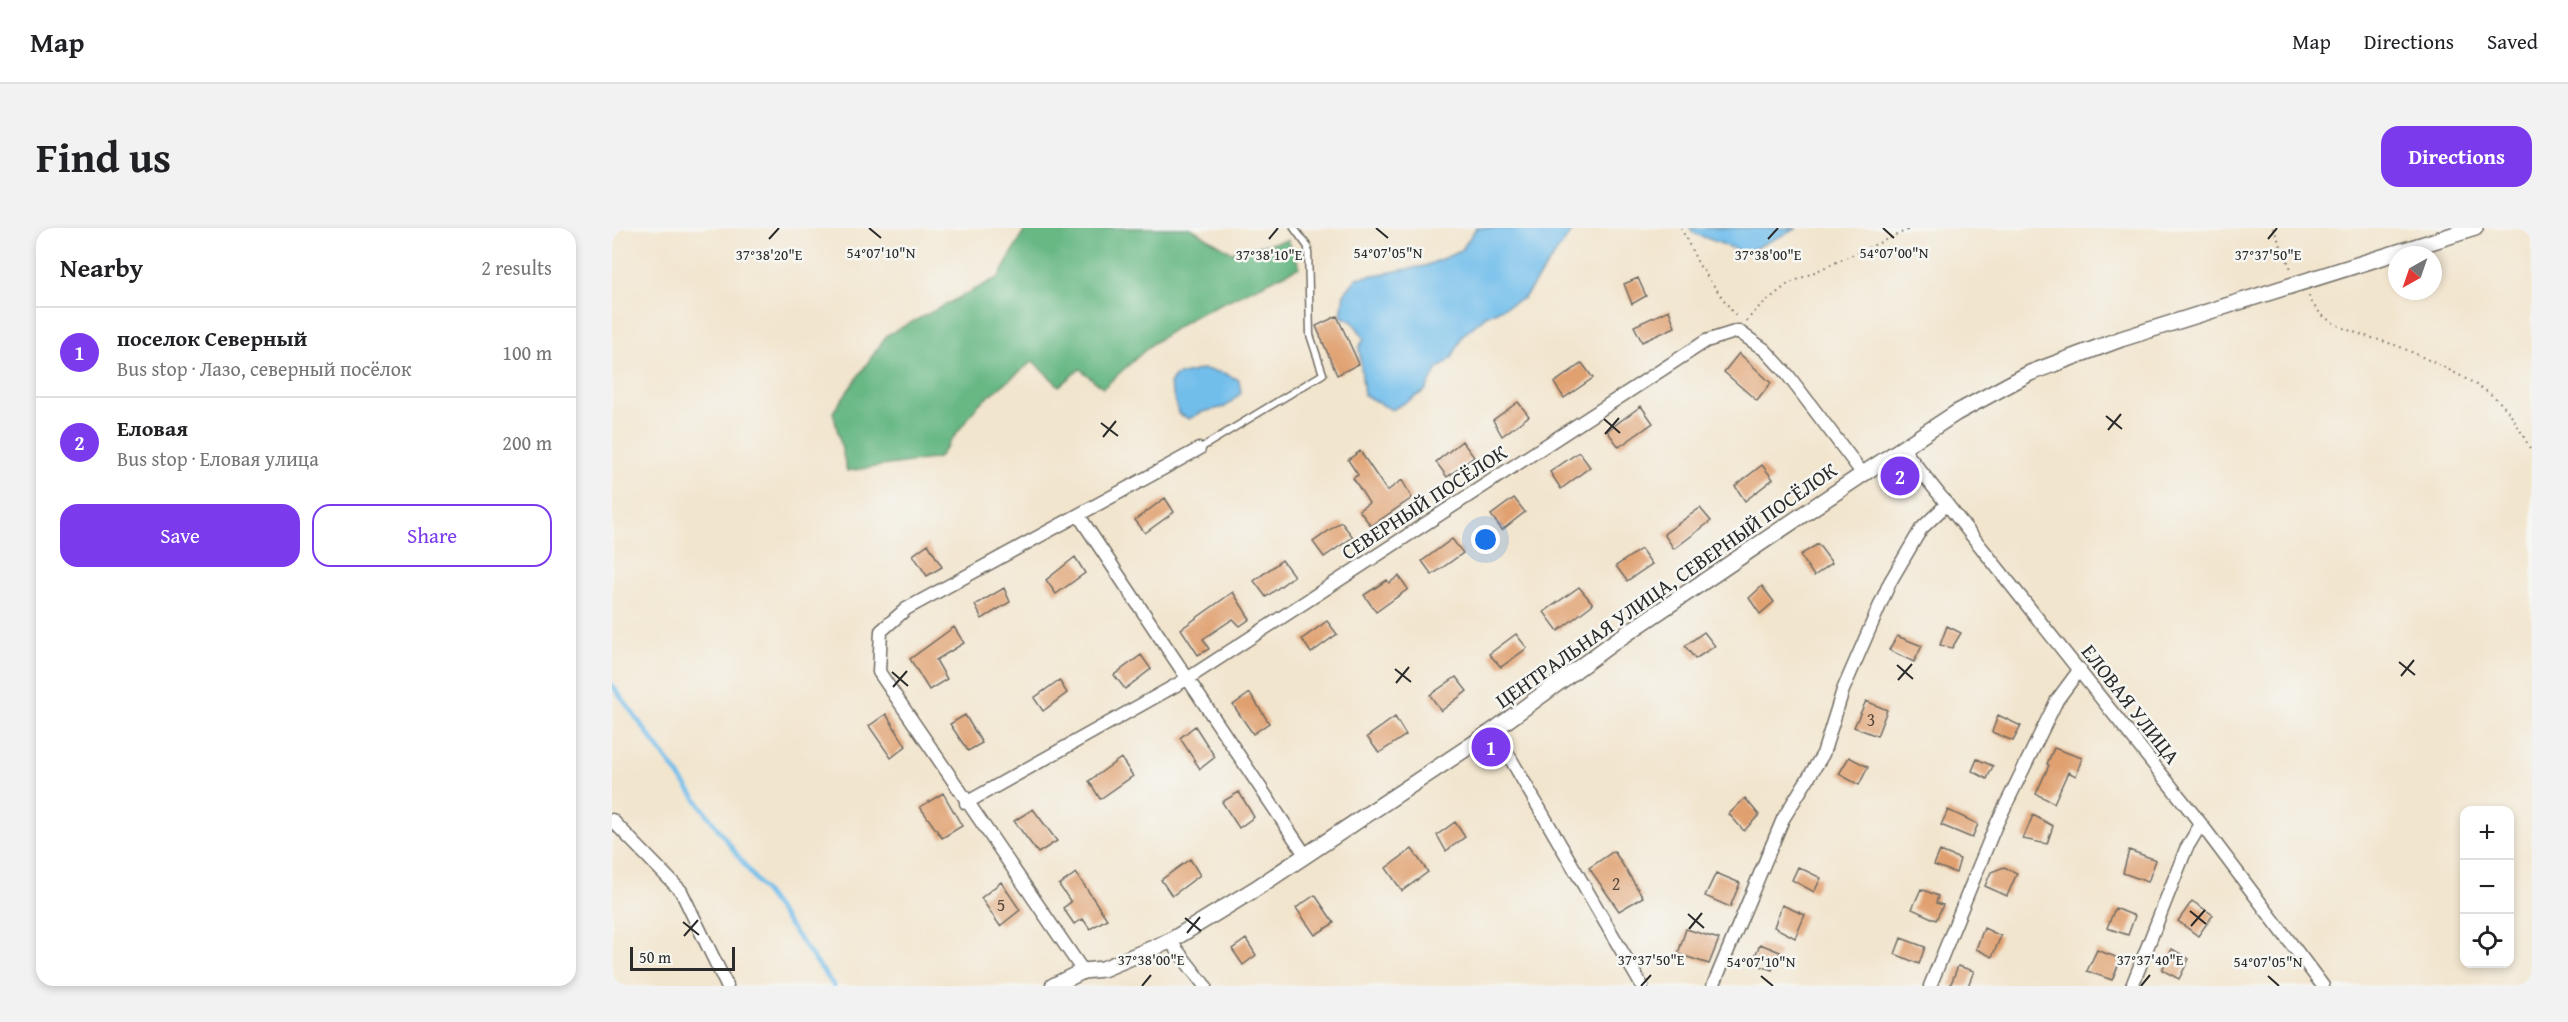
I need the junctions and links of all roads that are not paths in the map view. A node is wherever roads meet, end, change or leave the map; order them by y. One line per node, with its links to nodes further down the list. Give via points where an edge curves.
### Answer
1 (1294, 228): 3 (lane, via 1308,247 1310,335 1323,374)
2 (2467, 229): 4 (street, ЦЕНТРАЛЬНАЯ УЛИЦА, СЕВЕРНЫЙ ПОСЁЛОК, via 2121,339 2030,373 1956,413)
3 (1199, 449): 7 (street)
4 (1904, 449): 5 (street, ЦЕНТРАЛЬНАЯ УЛИЦА, СЕВЕРНЫЙ ПОСЁЛОК); 6 (street, ЕЛОВАЯ УЛИЦА)
5 (1863, 474): 9 (street, СЕВЕРНЫЙ ПОСЁЛОК, via 1765,350 1738,331 1727,334 1706,341); 10 (street, ЦЕНТРАЛЬНАЯ УЛИЦА, СЕВЕРНЫЙ ПОСЁЛОК, via 1614,642)
6 (1947, 504): 8 (street, ЕЛОВАЯ УЛИЦА); 21 (street, via 1921,529 1890,582 1843,690 1823,754 1784,819)
7 (1079, 516): 9 (street); 11 (street, via 906,609 881,631 879,672)
8 (2080, 669): 13 (street, ЕЛОВАЯ УЛИЦА); 22 (street, via 2056,700 1995,827)
9 (1187, 679): 11 (street, СЕВЕРНЫЙ ПОСЁЛОК); 14 (street)
10 (1494, 730): 14 (street, ЦЕНТРАЛЬНАЯ УЛИЦА, СЕВЕРНЫЙ ПОСЁЛОК); 20 (street)
11 (966, 803): 16 (street)
12 (612, 820): 17 (street, via 681,891)
13 (2201, 824): 23 (street, via 2186,849); 24 (street, ЕЛОВАЯ УЛИЦА)
14 (1306, 856): 15 (street, ЦЕНТРАЛЬНАЯ УЛИЦА, СЕВЕРНЫЙ ПОСЁЛОК)
15 (1170, 941): 16 (street, ЦЕНТРАЛЬНАЯ УЛИЦА, СЕВЕРНЫЙ ПОСЁЛОК, via 1103,969); 19 (street)
16 (1083, 971): 18 (street, ЦЕНТРАЛЬНАЯ УЛИЦА, СЕВЕРНЫЙ ПОСЁЛОК)
17 (727, 986)
18 (1053, 986)
19 (1205, 986)
20 (1641, 986)
21 (1713, 986)
22 (1930, 986)
23 (2132, 986)
24 (2323, 986)

